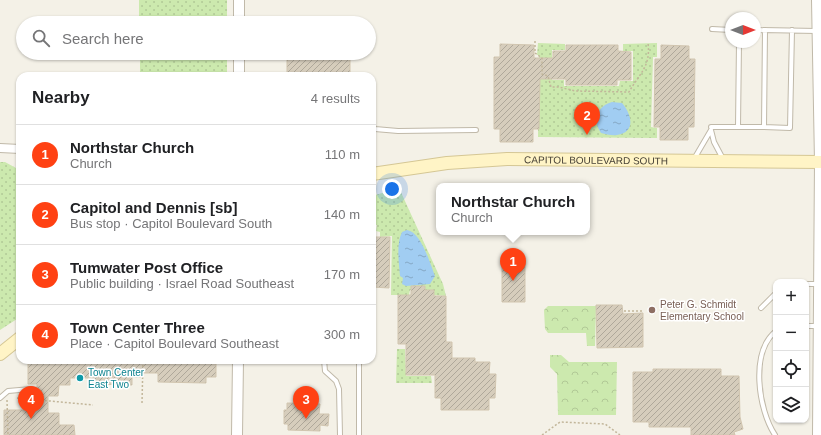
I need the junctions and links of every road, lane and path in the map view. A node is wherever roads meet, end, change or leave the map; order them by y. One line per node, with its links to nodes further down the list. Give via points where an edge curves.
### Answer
1 (239, 0): 3 (street)
2 (817, 0): 9 (street)
3 (239, 16)
4 (712, 29): 5 (lane)
5 (725, 30)
6 (761, 30): 7 (lane)
7 (765, 30): 8 (lane); 17 (lane)
8 (792, 30): 9 (lane); 17 (lane, via 790,128)
9 (817, 31): 24 (street)
10 (535, 41): 11 (path, via 535,52 542,58 542,74 548,76 551,87 575,91 629,92 641,76 647,62)
11 (648, 43)
12 (739, 48): 16 (lane)
13 (239, 60): 14 (street)
14 (239, 72)
15 (711, 127): 16 (lane)
16 (738, 127): 17 (lane)
17 (764, 128)
18 (376, 129): 19 (lane)
19 (476, 130)
20 (0, 148): 21 (street)
21 (16, 149)
22 (693, 160): 23 (main road, CAPITOL BOULEVARD SOUTH); 23 (lane, via 711,130); 25 (main road, CAPITOL BOULEVARD SOUTH, via 507,159 447,163)
23 (724, 161): 24 (main road, CAPITOL BOULEVARD SOUTH)
24 (820, 162): 26 (street)
25 (376, 173)
26 (820, 240): 28 (street)
27 (809, 284): 28 (lane)
28 (819, 284): 34 (street)
29 (773, 296): 30 (lane)
30 (762, 308)
31 (624, 310): 32 (path)
32 (642, 311)
33 (809, 326): 34 (lane)
34 (818, 326): 37 (street)
35 (773, 334): 56 (lane, via 764,347 760,381 762,403)
36 (16, 341): 38 (main road)
37 (820, 342): 44 (street)
38 (0, 354)
39 (143, 364): 48 (path)
40 (238, 364): 52 (street)
41 (324, 364): 53 (lane, via 325,371 336,381 339,389)
42 (358, 364): 50 (lane)
43 (31, 389): 47 (lane, via 8,391)
44 (820, 395): 57 (street)
45 (7, 397): 51 (path)
46 (15, 398): 49 (path)
47 (1, 400)
48 (142, 403)
49 (93, 405)
50 (360, 434)
51 (8, 435)
52 (238, 435)
53 (340, 435)
54 (542, 435): 55 (path, via 560,422 604,424)
55 (620, 435)
56 (775, 435)
57 (818, 435)

